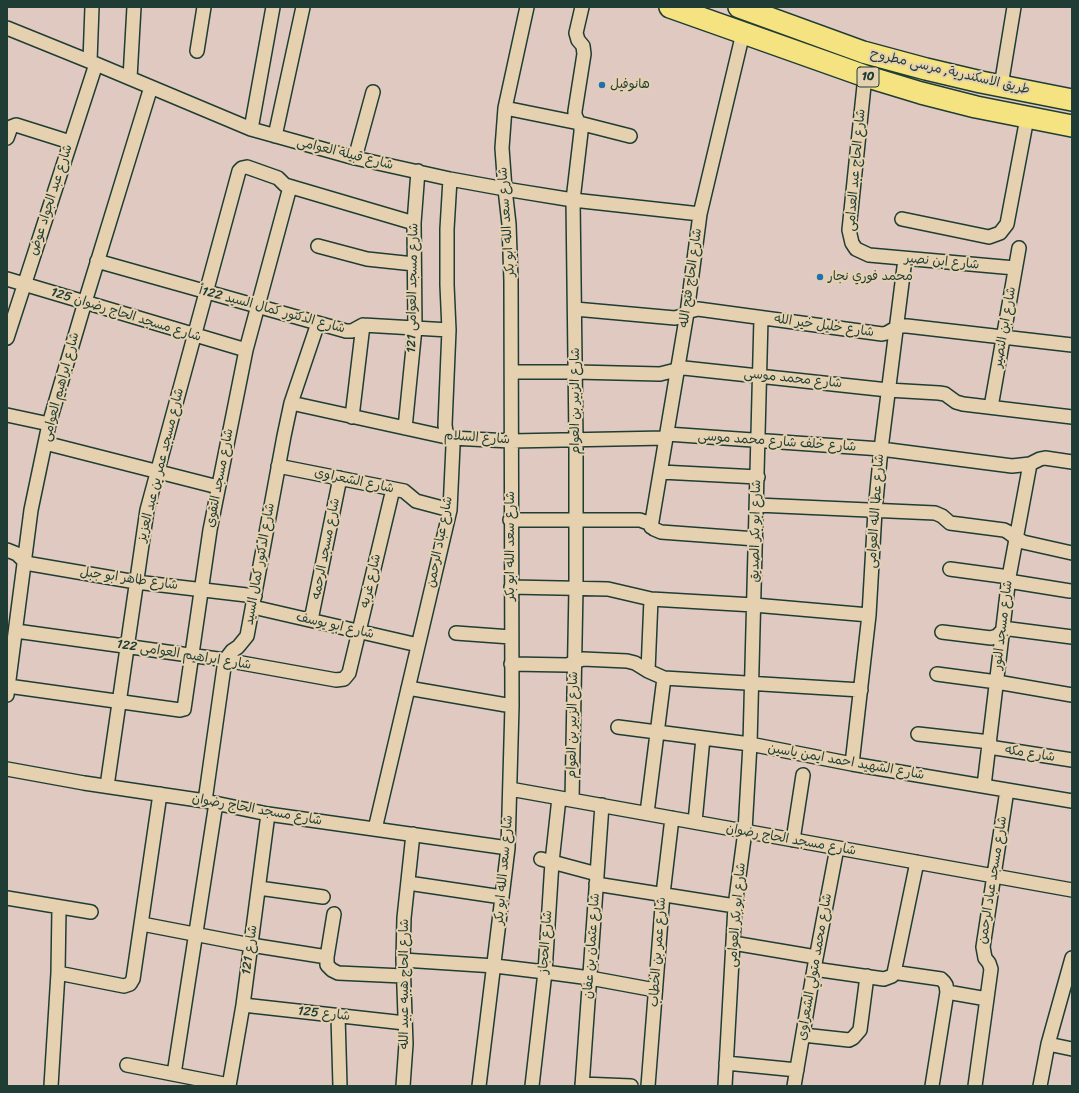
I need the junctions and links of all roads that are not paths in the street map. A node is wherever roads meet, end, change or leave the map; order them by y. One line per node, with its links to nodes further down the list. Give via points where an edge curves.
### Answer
1 (92, 7): 14 (street, شارع عبد الجواد عوض)
2 (134, 7): 17 (street)
3 (204, 7): 13 (street)
4 (273, 7): 28 (street)
5 (303, 7): 29 (street)
6 (527, 7): 24 (street, شارع سعد الله ابو بكر)
7 (582, 7): 26 (street, شارع الزبير بن العوام, via 576,33 584,50 575,111)
8 (670, 7): 12 (main road, طريق الاسكندرية, مرسى مطروح / 10)
9 (739, 7): 15 (main road, طريق الاسكندرية, مرسى مطروح / 10, via 863,52)
10 (1014, 7): 18 (street)
11 (7, 28): 14 (street, شارع قبيلة العوامى)
12 (743, 33): 16 (main road, طريق الاسكندرية, مرسى مطروح / 10); 39 (street, شارع الحاج فتح الله)
13 (197, 51)
14 (93, 62): 17 (street, شارع قبيلة العوامى); 32 (street, شارع عبد الجواد عوض)
15 (926, 69): 18 (main road, طريق الاسكندرية, مرسى مطروح / 10); 21 (main road)
16 (865, 76): 21 (main road, طريق الاسكندرية, مرسى مطروح / 10); 44 (street, شارع الحاج عبد العدامى, via 849,230 856,249)
17 (130, 78): 19 (street, شارع قبيلة العوامى)
18 (991, 84): 22 (main road, طريق الاسكندرية, مرسى مطروح / 10); 23 (main road)
19 (151, 87): 28 (street, شارع قبيلة العوامى); 46 (street, شارع ابراهيم العوامى)
20 (374, 92): 33 (street)
21 (921, 93): 23 (main road, طريق الاسكندرية, مرسى مطروح / 10)
22 (1072, 100)
23 (976, 107): 25 (main road, طريق الاسكندرية, مرسى مطروح / 10)
24 (505, 108): 26 (street); 37 (street, شارع سعد الله ابو بكر, via 502,148)
25 (1027, 118): 27 (main road, طريق الاسكندرية, مرسى مطروح / 10); 40 (street, via 1007,224 1000,233 989,237)
26 (579, 123): 30 (street); 38 (street, شارع الزبير بن العوام, via 581,132)
27 (1072, 126)
28 (251, 129): 29 (street, شارع قبيلة العوامى)
29 (275, 136): 33 (street, شارع قبيلة العوامى)
30 (630, 136)
31 (7, 138): 32 (street, via 12,127 16,125)
32 (70, 142): 50 (street, شارع عبد الجواد عوض)
33 (355, 158): 34 (street, شارع قبيلة العوامى)
34 (418, 172): 35 (street, شارع قبيلة العوامى); 41 (street, شارع مسجد العوامى 121)
35 (450, 179): 37 (street, شارع قبيلة العوامى); 61 (street, شارع عباد الرحمن, via 447,236)
36 (290, 186): 41 (street); 51 (street, شارع مسجد عمر بن عبد العزيز, via 275,176 247,167 238,173); 53 (street, شارع مسجد التقوى)
37 (505, 189): 38 (street, شارع قبيلة العوامى); 68 (street, شارع سعد الله ابو بكر, via 509,224)
38 (573, 200): 39 (street, شارع قبيلة العوامى); 54 (street, شارع الزبير بن العوام)
39 (700, 214): 55 (street, شارع الحاج فتح الله)
40 (902, 219)
41 (414, 223): 47 (street, شارع مسجد العوامى 121)
42 (318, 246): 47 (street, via 367,259)
43 (1018, 248): 48 (street, شارع ابن النصير)
44 (869, 256): 45 (street, شارع ابن نصير)
45 (905, 258): 48 (street, شارع ابن نصير); 60 (street, شارع عطا الله العوامى)
46 (97, 261): 51 (street, شارع الدكتور كمال السيد 122أ); 52 (street, شارع ابراهيم العوامى)
47 (414, 264): 59 (street, شارع مسجد العوامى 121)
48 (1015, 268): 63 (street, شارع ابن النصير)
49 (7, 279): 50 (street, شارع مسجد الحاج رضوان 125)
50 (24, 284): 52 (street, شارع مسجد الحاج رضوان 125); 64 (street, شارع عبد الجواد عوض)
51 (206, 292): 53 (street, شارع الدكتور كمال السيد 122أ); 62 (street, شارع مسجد عمر بن عبد العزيز)
52 (84, 302): 62 (street, شارع مسجد الحاج رضوان 125); 77 (street, شارع ابراهيم العوامى)
53 (257, 306): 57 (street, شارع الدكتور كمال السيد 122أ); 66 (street, شارع مسجد التقوى)
54 (575, 309): 55 (street, شارع خليل خير الله, via 675,318); 69 (street, شارع الزبير بن العوام)
55 (687, 313): 56 (street, شارع خليل خير الله, via 698,309); 67 (street, شارع الحاج فتح الله)
56 (761, 318): 60 (street, شارع خليل خير الله, via 882,334); 70 (street, شارع ابو بكر الصديق)
57 (318, 323): 58 (street, شارع الدكتور كمال السيد 122أ, via 350,332); 72 (street, شارع الدكتور كمال السيد)
58 (362, 325): 59 (street, شارع الدكتور كمال السيد 122أ); 75 (street)
59 (415, 328): 61 (street, شارع الدكتور كمال السيد 122أ); 78 (street, شارع مسجد العوامى 121)
60 (896, 329): 63 (street, شارع خليل خير الله, via 908,326); 71 (street, شارع عطا الله العوامى)
61 (449, 330): 80 (street, شارع عباد الرحمن, via 445,425)
62 (194, 335): 66 (street, شارع مسجد الحاج رضوان 125); 89 (street, شارع مسجد عمر بن عبد العزيز)
63 (1003, 337): 65 (street, شارع خليل خير الله); 73 (street, شارع ابن النصير)
64 (7, 338)
65 (1072, 345)
66 (246, 350): 93 (street, شارع مسجد التقوى)
67 (678, 369): 69 (street, شارع محمد موسى, via 660,374); 70 (street, شارع محمد موسى); 79 (street, شارع الحاج فتح الله)
68 (512, 372): 69 (street, شارع محمد موسى); 83 (street, شارع سعد الله ابو بكر)
69 (576, 372): 81 (street, شارع الزبير بن العوام)
70 (759, 375): 71 (street, شارع محمد موسى); 82 (street, شارع ابو بكر الصديق)
71 (888, 390): 73 (street, شارع محمد موسى, via 939,393 963,404); 85 (street, شارع عطا الله العوامى)
72 (291, 403): 75 (street, شارع السلام); 88 (street, شارع الدكتور كمال السيد)
73 (991, 407): 76 (street, شارع محمد موسى)
74 (7, 415): 77 (street)
75 (352, 417): 78 (street, شارع السلام)
76 (1072, 417)
77 (49, 424): 84 (street, شارع ابراهيم العوامى)
78 (405, 428): 80 (street, شارع السلام)
79 (666, 436): 81 (street, شارع السلام); 82 (street, شارع خلف شارع محمد موسى); 90 (street, شارع الحاج فتح الله)
80 (450, 438): 83 (street, شارع السلام); 96 (street, شارع عباد الرحمن, via 454,446)
81 (576, 440): 83 (street, شارع السلام); 99 (street, شارع الزبير بن العوام)
82 (758, 440): 85 (street, شارع خلف شارع محمد موسى); 91 (street, شارع ابو بكر الصديق)
83 (511, 441): 98 (street, شارع سعد الله ابو بكر)
84 (45, 444): 89 (street); 105 (street, شارع ابراهيم العوامى, via 31,510)
85 (881, 449): 87 (street, شارع خلف شارع محمد موسى, via 1012,466); 97 (street, شارع عطا الله العوامى)
86 (1072, 462): 87 (street, شارع خلف شارع محمد موسى, via 1045,458)
87 (1030, 464): 101 (street, شارع مسجد النور)
88 (278, 466): 92 (street, شارع الشعراوى); 114 (street, شارع الدكتور كمال السيد)
89 (157, 472): 93 (street); 108 (street, شارع مسجد عمر بن عبد العزيز, via 147,510)
90 (660, 472): 91 (street); 100 (street, شارع الحاج فتح الله)
91 (758, 477): 95 (street, شارع ابو بكر الصديق)
92 (340, 478): 94 (street, شارع الشعراوى); 117 (street, شارع مسجد الرحمه)
93 (218, 487): 111 (street, شارع مسجد التقوى)
94 (393, 489): 96 (street, شارع الشعراوى, via 407,492 416,501); 120 (street, شارع غربه)
95 (757, 505): 97 (street); 102 (street, شارع ابو بكر الصديق)
96 (450, 510): 125 (street, شارع عباد الرحمن)
97 (875, 511): 101 (street, via 935,513 950,523 1004,530); 116 (street, شارع عطا الله العوامى)
98 (510, 520): 99 (street); 109 (street, شارع سعد الله ابو بكر)
99 (576, 520): 100 (street, via 640,520); 110 (street, شارع الزبير بن العوام)
100 (651, 527): 102 (street, via 661,532)
101 (1016, 538): 104 (street, via 1023,542); 107 (street, شارع مسجد النور)
102 (756, 539): 115 (street, شارع ابو بكر الصديق)
103 (7, 550): 105 (street, شارع طاهر ابو جبل, via 17,554)
104 (1072, 553)
105 (25, 562): 108 (street, شارع طاهر ابو جبل); 119 (street, شارع ابراهيم العوامى)
106 (950, 569): 107 (street)
107 (1008, 579): 112 (street); 118 (street, شارع مسجد النور)
108 (136, 582): 111 (street, شارع طاهر ابو جبل); 126 (street, شارع مسجد عمر بن عبد العزيز)
109 (511, 588): 110 (street); 123 (street, شارع سعد الله ابو بكر)
110 (576, 588): 113 (street, via 608,589); 129 (street, شارع الزبير بن العوام)
111 (201, 590): 114 (street, شارع طاهر ابو جبل); 127 (street, شارع مسجد التقوى)
112 (1070, 591)
113 (651, 598): 115 (street); 131 (street)
114 (254, 602): 117 (street, شارع ابو يوسف); 128 (street, شارع الدكتور كمال السيد, via 245,640)
115 (754, 605): 116 (street); 136 (street, شارع ابو بكر الصديق)
116 (869, 615): 138 (street, شارع عطا الله العوامى)
117 (311, 620): 120 (street, شارع ابو يوسف)
118 (1003, 630): 121 (street, via 991,638); 124 (street); 135 (street, شارع مسجد النور)
119 (16, 631): 126 (street, شارع ابراهيم العوامى 122); 139 (street, شارع ابراهيم العوامى)
120 (359, 631): 125 (street, شارع ابو يوسف); 132 (street, شارع غربه)
121 (942, 632)
122 (456, 633): 123 (street)
123 (511, 637): 130 (street, شارع سعد الله ابو بكر)
124 (1072, 637)
125 (418, 645): 137 (street, شارع عباد الرحمن)
126 (127, 646): 127 (street, شارع ابراهيم العوامى 122); 141 (street, شارع مسجد عمر بن عبد العزيز)
127 (192, 656): 128 (street, شارع ابراهيم العوامى 122); 141 (street, شارع مسجد التقوى, via 182,710)
128 (225, 660): 132 (street, شارع ابراهيم العوامى 122, via 336,680 344,679); 161 (street)
129 (574, 663): 130 (street); 131 (street, via 583,659 627,662 635,663); 159 (street, شارع الزبير بن العوام)
130 (511, 664): 142 (street, شارع سعد الله ابو بكر)
131 (648, 671): 134 (street)
132 (349, 673)
133 (938, 674): 135 (street)
134 (664, 678): 136 (street); 144 (street)
135 (997, 682): 140 (street); 148 (street, شارع مسجد النور)
136 (752, 684): 138 (street); 147 (street, شارع ابو بكر الصديق)
137 (408, 688): 142 (street); 167 (street, شارع عباد الرحمن)
138 (861, 690): 150 (street, شارع عطا الله العوامى)
139 (8, 691): 141 (street)
140 (1072, 695)
141 (119, 702): 153 (street, شارع مسجد عمر بن عبد العزيز)
142 (512, 706): 155 (street, شارع سعد الله ابو بكر)
143 (618, 727): 144 (street, شارع الشهيد احمد ايمن ياسين)
144 (658, 732): 146 (street, شارع الشهيد احمد ايمن ياسين); 163 (street)
145 (918, 734): 148 (street, شارع مكه)
146 (703, 738): 147 (street, شارع الشهيد احمد ايمن ياسين); 166 (street)
147 (750, 744): 150 (street, شارع الشهيد احمد ايمن ياسين); 168 (street, شارع ابو بكر العوامى)
148 (989, 745): 149 (street, شارع مكه); 154 (street, شارع مسجد النور)
149 (1072, 760)
150 (852, 764): 154 (street, شارع الشهيد احمد ايمن ياسين)
151 (7, 769): 153 (street, شارع مسجد الحاج رضوان)
152 (803, 775): 170 (street)
153 (107, 786): 157 (street, شارع مسجد الحاج رضوان)
154 (984, 786): 156 (street, شارع الشهيد احمد ايمن ياسين)
155 (510, 789): 158 (street, شارع مسجد الحاج رضوان); 171 (street, شارع سعد الله ابو بكر)
156 (1007, 790): 160 (street, شارع الشهيد احمد ايمن ياسين); 175 (street, شارع مسجد عباد الرحمن)
157 (160, 794): 161 (street, شارع مسجد الحاج رضوان); 188 (street)
158 (559, 798): 159 (street, شارع مسجد الحاج رضوان); 173 (street, شارع الحجاز)
159 (572, 800): 162 (street, شارع مسجد الحاج رضوان)
160 (1072, 801)
161 (211, 802): 164 (street, شارع مسجد الحاج رضوان); 189 (street)
162 (602, 805): 163 (street, شارع مسجد الحاج رضوان); 176 (street, شارع عثمان بن عفان)
163 (648, 813): 165 (street, شارع مسجد الحاج رضوان)
164 (268, 814): 167 (street, شارع مسجد الحاج رضوان); 178 (street, شارع 121)
165 (672, 818): 166 (street, شارع مسجد الحاج رضوان); 180 (street, شارع عمر بن الخطاب)
166 (695, 822): 168 (street, شارع مسجد الحاج رضوان)
167 (375, 829): 169 (street, شارع مسجد الحاج رضوان)
168 (745, 832): 170 (street, شارع مسجد الحاج رضوان); 184 (street, شارع ابو بكر العوامى)
169 (413, 834): 171 (street, شارع مسجد الحاج رضوان); 177 (street, شارع الحاج هيبه عبيد الله)
170 (793, 840): 172 (street, شارع مسجد الحاج رضوان)
171 (508, 848): 182 (street, شارع سعد الله ابو بكر)
172 (837, 848): 174 (street, شارع مسجد الحاج رضوان); 195 (street, شارع محمد متولي الشعراوى)
173 (547, 861): 176 (street); 197 (street, شارع الحجاز)
174 (916, 862): 175 (street, شارع مسجد الحاج رضوان); 200 (street)
175 (994, 876): 179 (street, شارع مسجد الحاج رضوان); 206 (street, شارع مسجد عباد الرحمن, via 982,947 991,969)
176 (597, 879): 180 (street); 203 (street, شارع عثمان بن عفان)
177 (408, 883): 182 (street); 194 (street, شارع الحاج هيبه عبيد الله)
178 (259, 888): 181 (street); 191 (street, شارع 121)
179 (1072, 890)
180 (663, 894): 184 (street); 204 (street, شارع عمر بن الخطاب)
181 (324, 897)
182 (502, 897): 196 (street, شارع سعد الله ابو بكر)
183 (7, 898): 185 (street)
184 (735, 906): 190 (street, شارع ابو بكر العوامى)
185 (59, 908): 186 (street); 199 (street)
186 (91, 912)
187 (334, 914): 192 (street)
188 (142, 924): 189 (street); 199 (street, via 135,972 130,984 117,986)
189 (195, 934): 191 (street); 216 (street)
190 (733, 944): 195 (street); 213 (street, شارع ابو بكر العوامى)
191 (251, 945): 192 (street); 207 (street, شارع 121)
192 (327, 957): 201 (street, via 327,965 338,973)
193 (1072, 958): 198 (street)
194 (403, 960): 196 (street); 201 (street, شارع الحاج هيبه عبيد الله)
195 (815, 963): 202 (street); 210 (street, شارع محمد متولي الشعراوى)
196 (494, 966): 197 (street); 222 (street, شارع سعد الله ابو بكر)
197 (545, 972): 203 (street); 223 (street, شارع الحجاز)
198 (1070, 972): 211 (street)
199 (58, 973): 219 (street)
200 (894, 973): 202 (street, via 884,979); 205 (street, via 941,979 946,985)
201 (403, 976): 209 (street, شارع الحاج هيبه عبيد الله)
202 (867, 976): 210 (street, via 860,1030 854,1038 849,1040)
203 (590, 978): 204 (street); 218 (street, شارع عثمان بن عفان)
204 (655, 990): 225 (street, شارع عمر بن الخطاب)
205 (946, 992): 206 (street); 228 (street)
206 (987, 999): 229 (street, شارع مسجد عباد الرحمن)
207 (243, 1005): 208 (street, شارع 125); 217 (street, شارع 121)
208 (338, 1016): 209 (street, شارع 125); 220 (street)
209 (405, 1023): 221 (street, شارع الحاج هيبه عبيد الله)
210 (803, 1035): 215 (street, شارع محمد متولي الشعراوى)
211 (1048, 1044): 212 (street); 230 (street)
212 (1072, 1049)
213 (726, 1064): 215 (street); 226 (street, شارع ابو بكر العوامى)
214 (127, 1065): 216 (street)
215 (797, 1070): 227 (street, شارع محمد متولي الشعراوى)
216 (174, 1074): 217 (street)
217 (229, 1085)
218 (582, 1085): 224 (street)
219 (51, 1086)
220 (340, 1086)
221 (403, 1086)
222 (479, 1086)
223 (532, 1086)
224 (631, 1086)
225 (648, 1086)
226 (725, 1086)
227 (794, 1086)
228 (932, 1086)
229 (975, 1086)
230 (1040, 1086)

